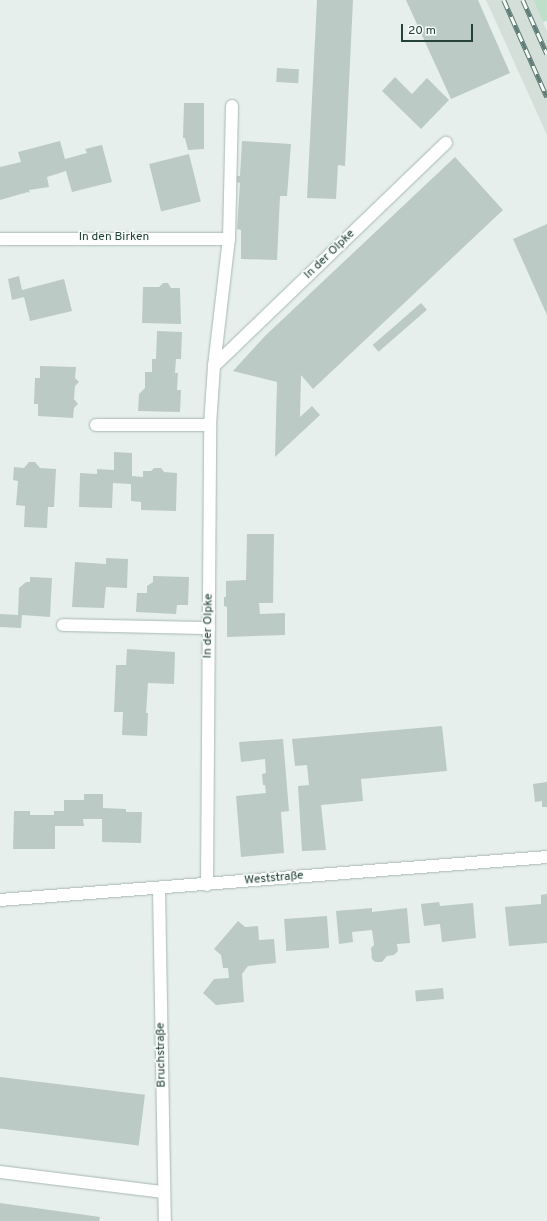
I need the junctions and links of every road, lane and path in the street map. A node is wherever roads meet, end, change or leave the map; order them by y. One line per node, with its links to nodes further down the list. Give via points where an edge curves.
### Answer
1 (232, 106): 4 (street, In der Olpke)
2 (446, 143): 5 (street, In der Olpke)
3 (0, 239): 4 (street, In den Birken)
4 (229, 239): 5 (street, In der Olpke)
5 (214, 366): 7 (street, In der Olpke)
6 (96, 425): 7 (street)
7 (210, 425): 9 (street, In der Olpke)
8 (63, 625): 9 (street)
9 (209, 628): 11 (street, In der Olpke)
10 (547, 857): 11 (street, Weststraße)
11 (207, 885): 12 (street, Weststraße)
12 (159, 888): 13 (street, Weststraße); 15 (street, Bruchstraße)
13 (0, 900)
14 (0, 1172): 15 (street)
15 (164, 1192): 16 (street, Bruchstraße)
16 (164, 1221)

